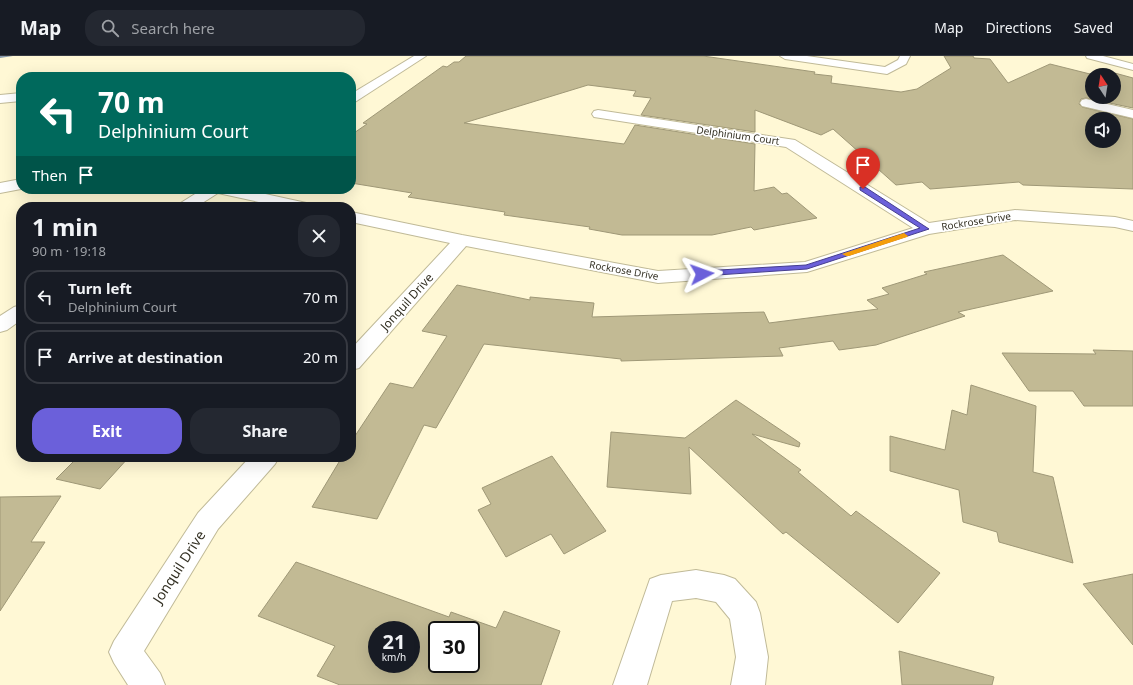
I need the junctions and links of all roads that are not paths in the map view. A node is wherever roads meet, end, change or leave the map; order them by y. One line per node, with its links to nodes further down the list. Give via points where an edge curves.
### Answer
1 (421, 56): 9 (street)
2 (785, 56): 3 (street, via 887,71 902,62)
3 (905, 56)
4 (1091, 56): 7 (street)
5 (1129, 56): 6 (street)
6 (1133, 57)
7 (1133, 67)
8 (356, 87): 9 (street)
9 (368, 88): 10 (street)
10 (356, 96)
11 (16, 97): 12 (street)
12 (0, 99)
13 (1090, 104): 15 (street)
14 (598, 114): 24 (street, Delphinium Court, via 790,143)
15 (1133, 114)
16 (16, 185): 17 (street)
17 (0, 188)
18 (206, 194): 20 (street)
19 (244, 194): 21 (street)
20 (193, 202)
21 (281, 202)
22 (356, 218): 25 (street, Rockrose Drive)
23 (1133, 226): 24 (street, Rockrose Drive, via 1115,222 1015,215)
24 (926, 229): 25 (street, Rockrose Drive, via 807,267 658,277)
25 (462, 240): 28 (street, Jonquil Drive)
26 (16, 314): 27 (street)
27 (0, 325)
28 (356, 357)
29 (261, 462): 30 (street, Jonquil Drive, via 208,521 125,652)
30 (148, 685)
31 (630, 685): 32 (street, via 661,589 696,584 724,589 745,613 752,656)
32 (748, 685)

